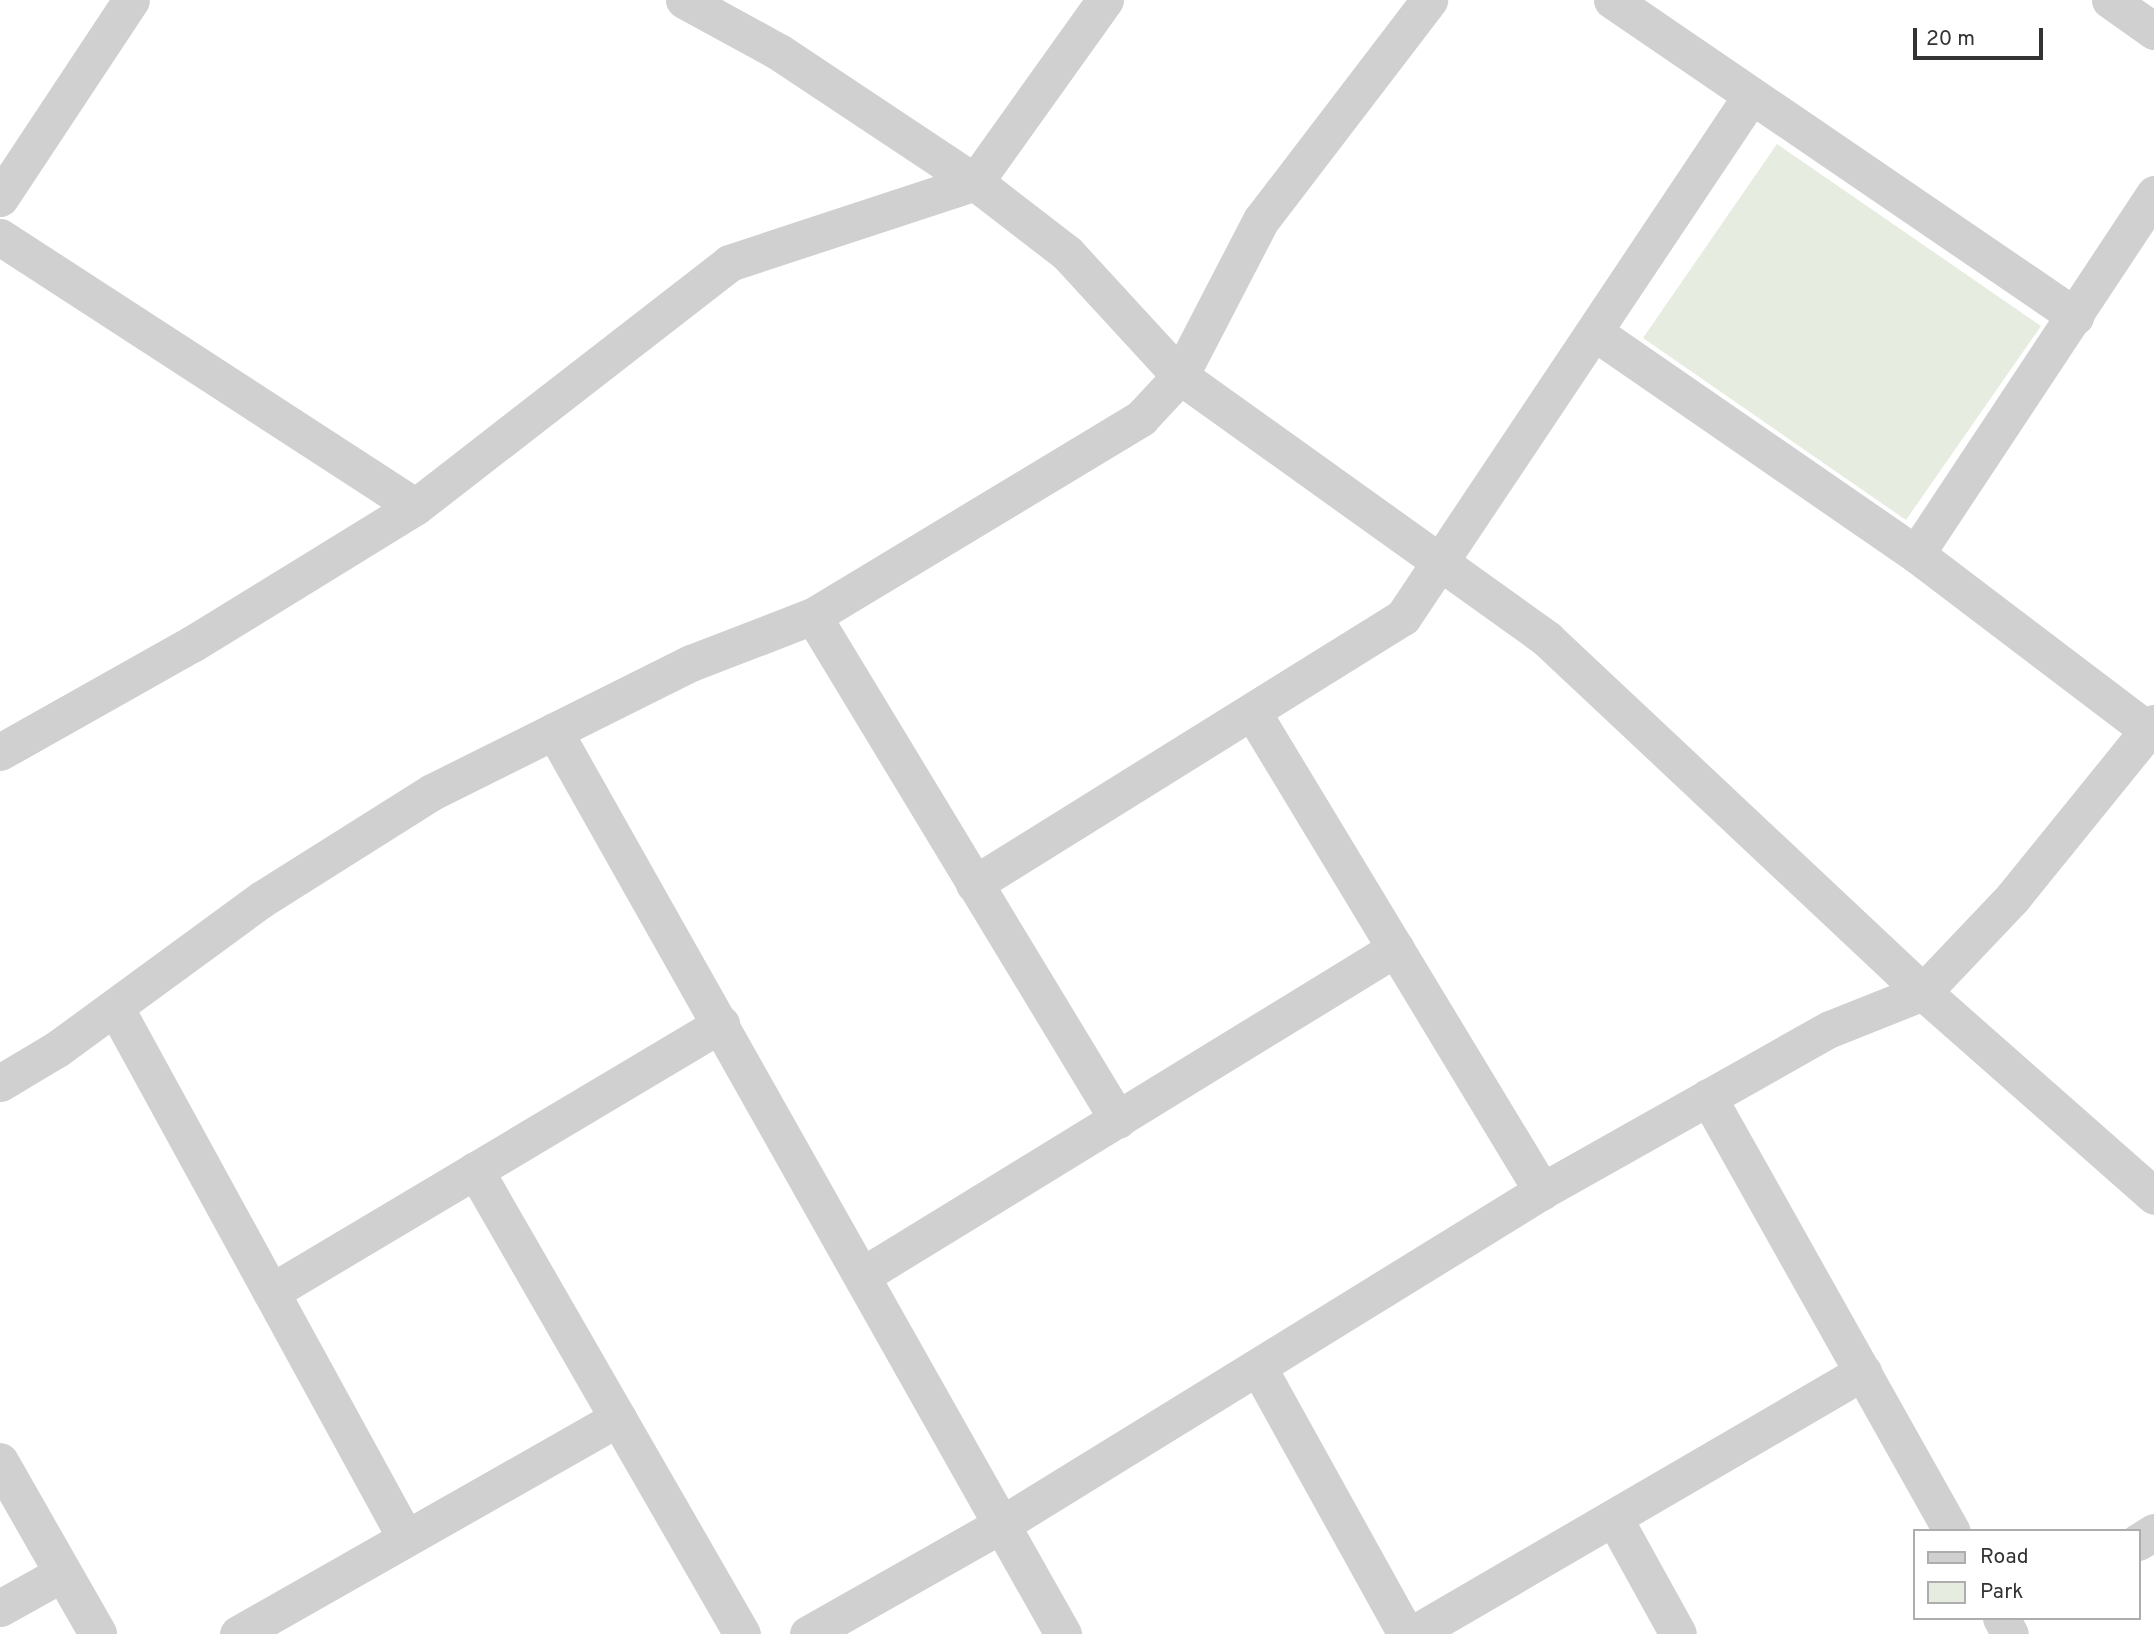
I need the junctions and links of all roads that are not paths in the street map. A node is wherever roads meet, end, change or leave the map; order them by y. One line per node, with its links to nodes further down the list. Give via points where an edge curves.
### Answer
1 (131, 0): 11 (street)
2 (684, 0): 9 (street, via 779,52)
3 (1105, 0): 9 (street)
4 (1429, 0): 15 (street, via 1261,220)
5 (1612, 0): 8 (street)
6 (2110, 0): 7 (street)
7 (2154, 31)
8 (1751, 96): 13 (street); 14 (street)
9 (975, 182): 15 (street, via 1067,253); 16 (street, via 729,263)
10 (2154, 194): 13 (street)
11 (0, 198)
12 (0, 237): 16 (street)
13 (2075, 316): 17 (street)
14 (1594, 332): 17 (street); 18 (street)
15 (1180, 376): 18 (street); 19 (street, via 1141,418)
16 (415, 507): 23 (street, via 192,644)
17 (1916, 554): 21 (street)
18 (1443, 562): 20 (street, via 1403,617); 26 (street, via 1547,639)
19 (813, 616): 22 (street, via 691,663); 24 (street)
20 (1253, 713): 24 (street); 25 (street)
21 (2151, 726): 26 (street, via 2013,897)
22 (555, 731): 27 (street, via 398,813 262,899); 28 (street)
23 (0, 752)
24 (974, 884): 31 (street)
25 (1395, 948): 31 (street); 33 (street)
26 (1923, 992): 30 (street, via 1830,1029); 34 (street)
27 (115, 1007): 29 (street); 36 (street)
28 (721, 1024): 32 (street); 35 (street)
29 (0, 1083)
30 (1708, 1097): 33 (street); 38 (street)
31 (1118, 1120): 35 (street)
32 (475, 1170): 36 (street); 39 (street)
33 (1542, 1191): 37 (street)
34 (2154, 1196)
35 (863, 1275): 42 (street)
36 (271, 1292): 44 (street)
37 (1258, 1367): 42 (street); 52 (street)
38 (1863, 1372): 41 (street); 43 (street)
39 (618, 1418): 44 (street); 49 (street)
40 (0, 1462): 45 (street)
41 (1614, 1518): 53 (street); 54 (street)
42 (999, 1526): 50 (street); 51 (street)
43 (1951, 1529)
44 (404, 1535): 48 (street)
45 (63, 1573): 46 (street); 47 (street)
46 (0, 1608)
47 (98, 1634)
48 (238, 1634)
49 (742, 1634)
50 (808, 1634)
51 (1063, 1634)
52 (1406, 1634)
53 (1413, 1634)
54 (1678, 1634)

